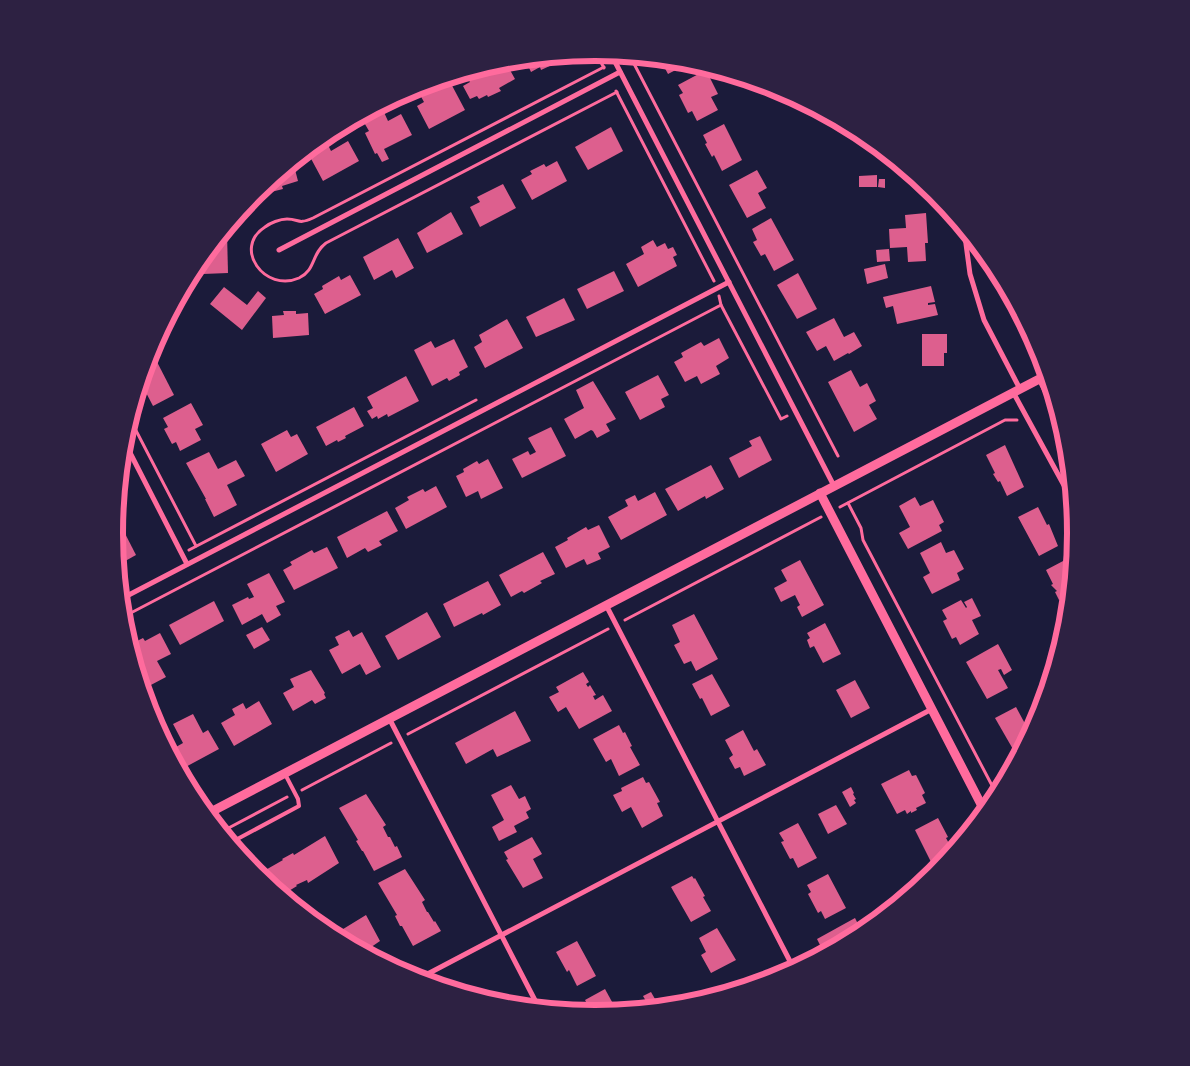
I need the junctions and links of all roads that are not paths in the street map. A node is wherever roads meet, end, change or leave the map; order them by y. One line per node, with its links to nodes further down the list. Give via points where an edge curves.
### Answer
1 (615, 62): 2 (street)
2 (620, 72): 4 (street); 5 (street)
3 (966, 242): 7 (street, via 970,274 984,320)
4 (279, 250)
5 (729, 282): 9 (street); 12 (street)
6 (1041, 378): 7 (street)
7 (1017, 390): 9 (street); 10 (street, via 1026,415)
8 (130, 453): 12 (street)
9 (834, 486): 11 (street)
10 (1064, 486)
11 (820, 493): 14 (street); 15 (street)
12 (187, 564): 13 (street)
13 (127, 596)
14 (606, 605): 16 (street); 20 (street)
15 (932, 710): 18 (street); 20 (street)
16 (389, 718): 17 (street); 22 (street)
17 (285, 773): 19 (street); 21 (lane, via 299,806)
18 (981, 804)
19 (214, 810)
20 (717, 822): 22 (street); 23 (street)
21 (236, 840)
22 (501, 935): 24 (street); 25 (street)
23 (790, 962)
24 (427, 974)
25 (535, 1001)

